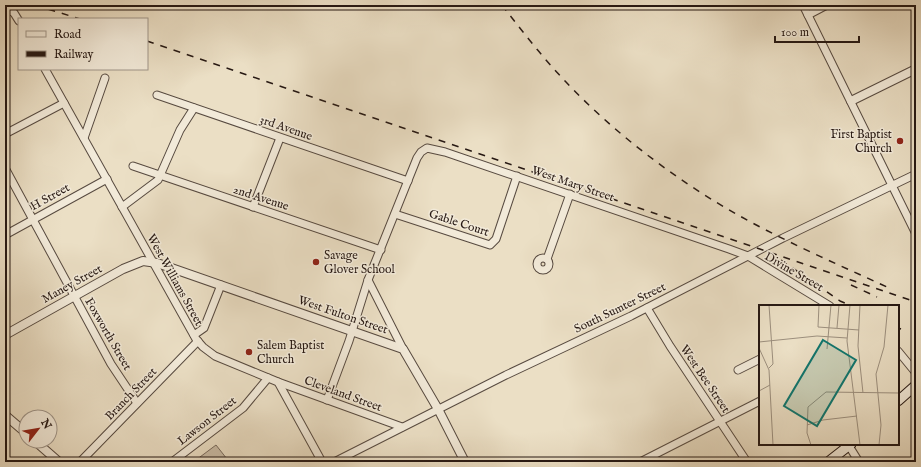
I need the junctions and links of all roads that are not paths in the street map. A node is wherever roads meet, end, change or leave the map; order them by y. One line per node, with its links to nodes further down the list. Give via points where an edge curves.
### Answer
1 (803, 5): 4 (street)
2 (827, 5): 4 (street)
3 (5, 7): 5 (street)
4 (808, 15): 10 (street)
5 (18, 19)
6 (916, 69): 10 (street)
7 (46, 70): 11 (street, West Williams Street)
8 (105, 78): 14 (street)
9 (157, 95): 12 (street, 3rd Avenue)
10 (851, 101): 23 (street)
11 (64, 103): 13 (street); 14 (street, West Williams Street)
12 (194, 108): 15 (street, 3rd Avenue); 19 (street, via 180,130)
13 (5, 134)
14 (84, 138): 21 (street, West Williams Street)
15 (280, 138): 22 (street, 3rd Avenue); 26 (street)
16 (134, 166): 19 (street, 2nd Avenue)
17 (5, 168): 28 (street, Foxworth Street)
18 (916, 174): 23 (street, South Sumter Street)
19 (162, 176): 25 (street); 26 (street, 2nd Avenue)
20 (517, 176): 22 (street, West Mary Street, via 427,148 420,154); 24 (street, West Mary Street); 27 (street, Gable Court, via 496,239 490,245)
21 (106, 179): 25 (street, West Williams Street); 28 (street, H Street)
22 (408, 181): 27 (street)
23 (893, 185): 29 (street); 32 (street, South Sumter Street)
24 (570, 194): 32 (street, West Mary Street); 33 (street)
25 (122, 207): 34 (street, West Williams Street)
26 (253, 207): 31 (street, 2nd Avenue)
27 (395, 214): 31 (street)
28 (32, 220): 30 (street, H Street); 37 (street, Foxworth Street)
29 (916, 234)
30 (5, 235)
31 (381, 250): 35 (street)
32 (748, 256): 38 (street, Divine Street); 39 (street, South Sumter Street)
33 (547, 259)
34 (153, 262): 36 (street, West Fulton Street); 37 (street, Maney Street, via 133,265); 42 (street, West Williams Street)
35 (368, 280): 40 (street); 43 (street)
36 (221, 285): 40 (street, West Fulton Street); 42 (street, Branch Street, via 204,328)
37 (74, 296): 41 (street, Maney Street); 54 (street, Foxworth Street, via 113,369)
38 (828, 305)
39 (647, 308): 55 (street, South Sumter Street); 57 (street, West Bee Street)
40 (351, 331): 43 (street, West Fulton Street); 52 (street)
41 (5, 335)
42 (196, 338): 48 (street, West Williams Street, via 215,356); 54 (street, Branch Street)
43 (403, 349): 55 (street)
44 (899, 352): 47 (street)
45 (759, 360): 46 (street)
46 (738, 370)
47 (916, 373)
48 (268, 378): 49 (street, West Williams Street); 64 (street, Lawson Street, via 243,408)
49 (278, 382): 52 (street, Cleveland Street); 65 (street)
50 (916, 385): 51 (main road)
51 (900, 399)
52 (327, 400): 59 (street, Cleveland Street)
53 (759, 402): 57 (street)
54 (137, 403): 63 (street, Branch Street)
55 (438, 409): 59 (street, South Sumter Street); 67 (street)
56 (5, 415): 58 (street)
57 (720, 421): 68 (street); 69 (street, West Bee Street)
58 (18, 426)
59 (402, 427): 66 (street, South Sumter Street)
60 (850, 445): 70 (main road); 71 (street)
61 (44, 449): 62 (street)
62 (59, 462)
63 (80, 462)
64 (172, 462)
65 (322, 462)
66 (334, 462)
67 (465, 462)
68 (640, 462)
69 (747, 462)
70 (828, 462)
71 (858, 462)

